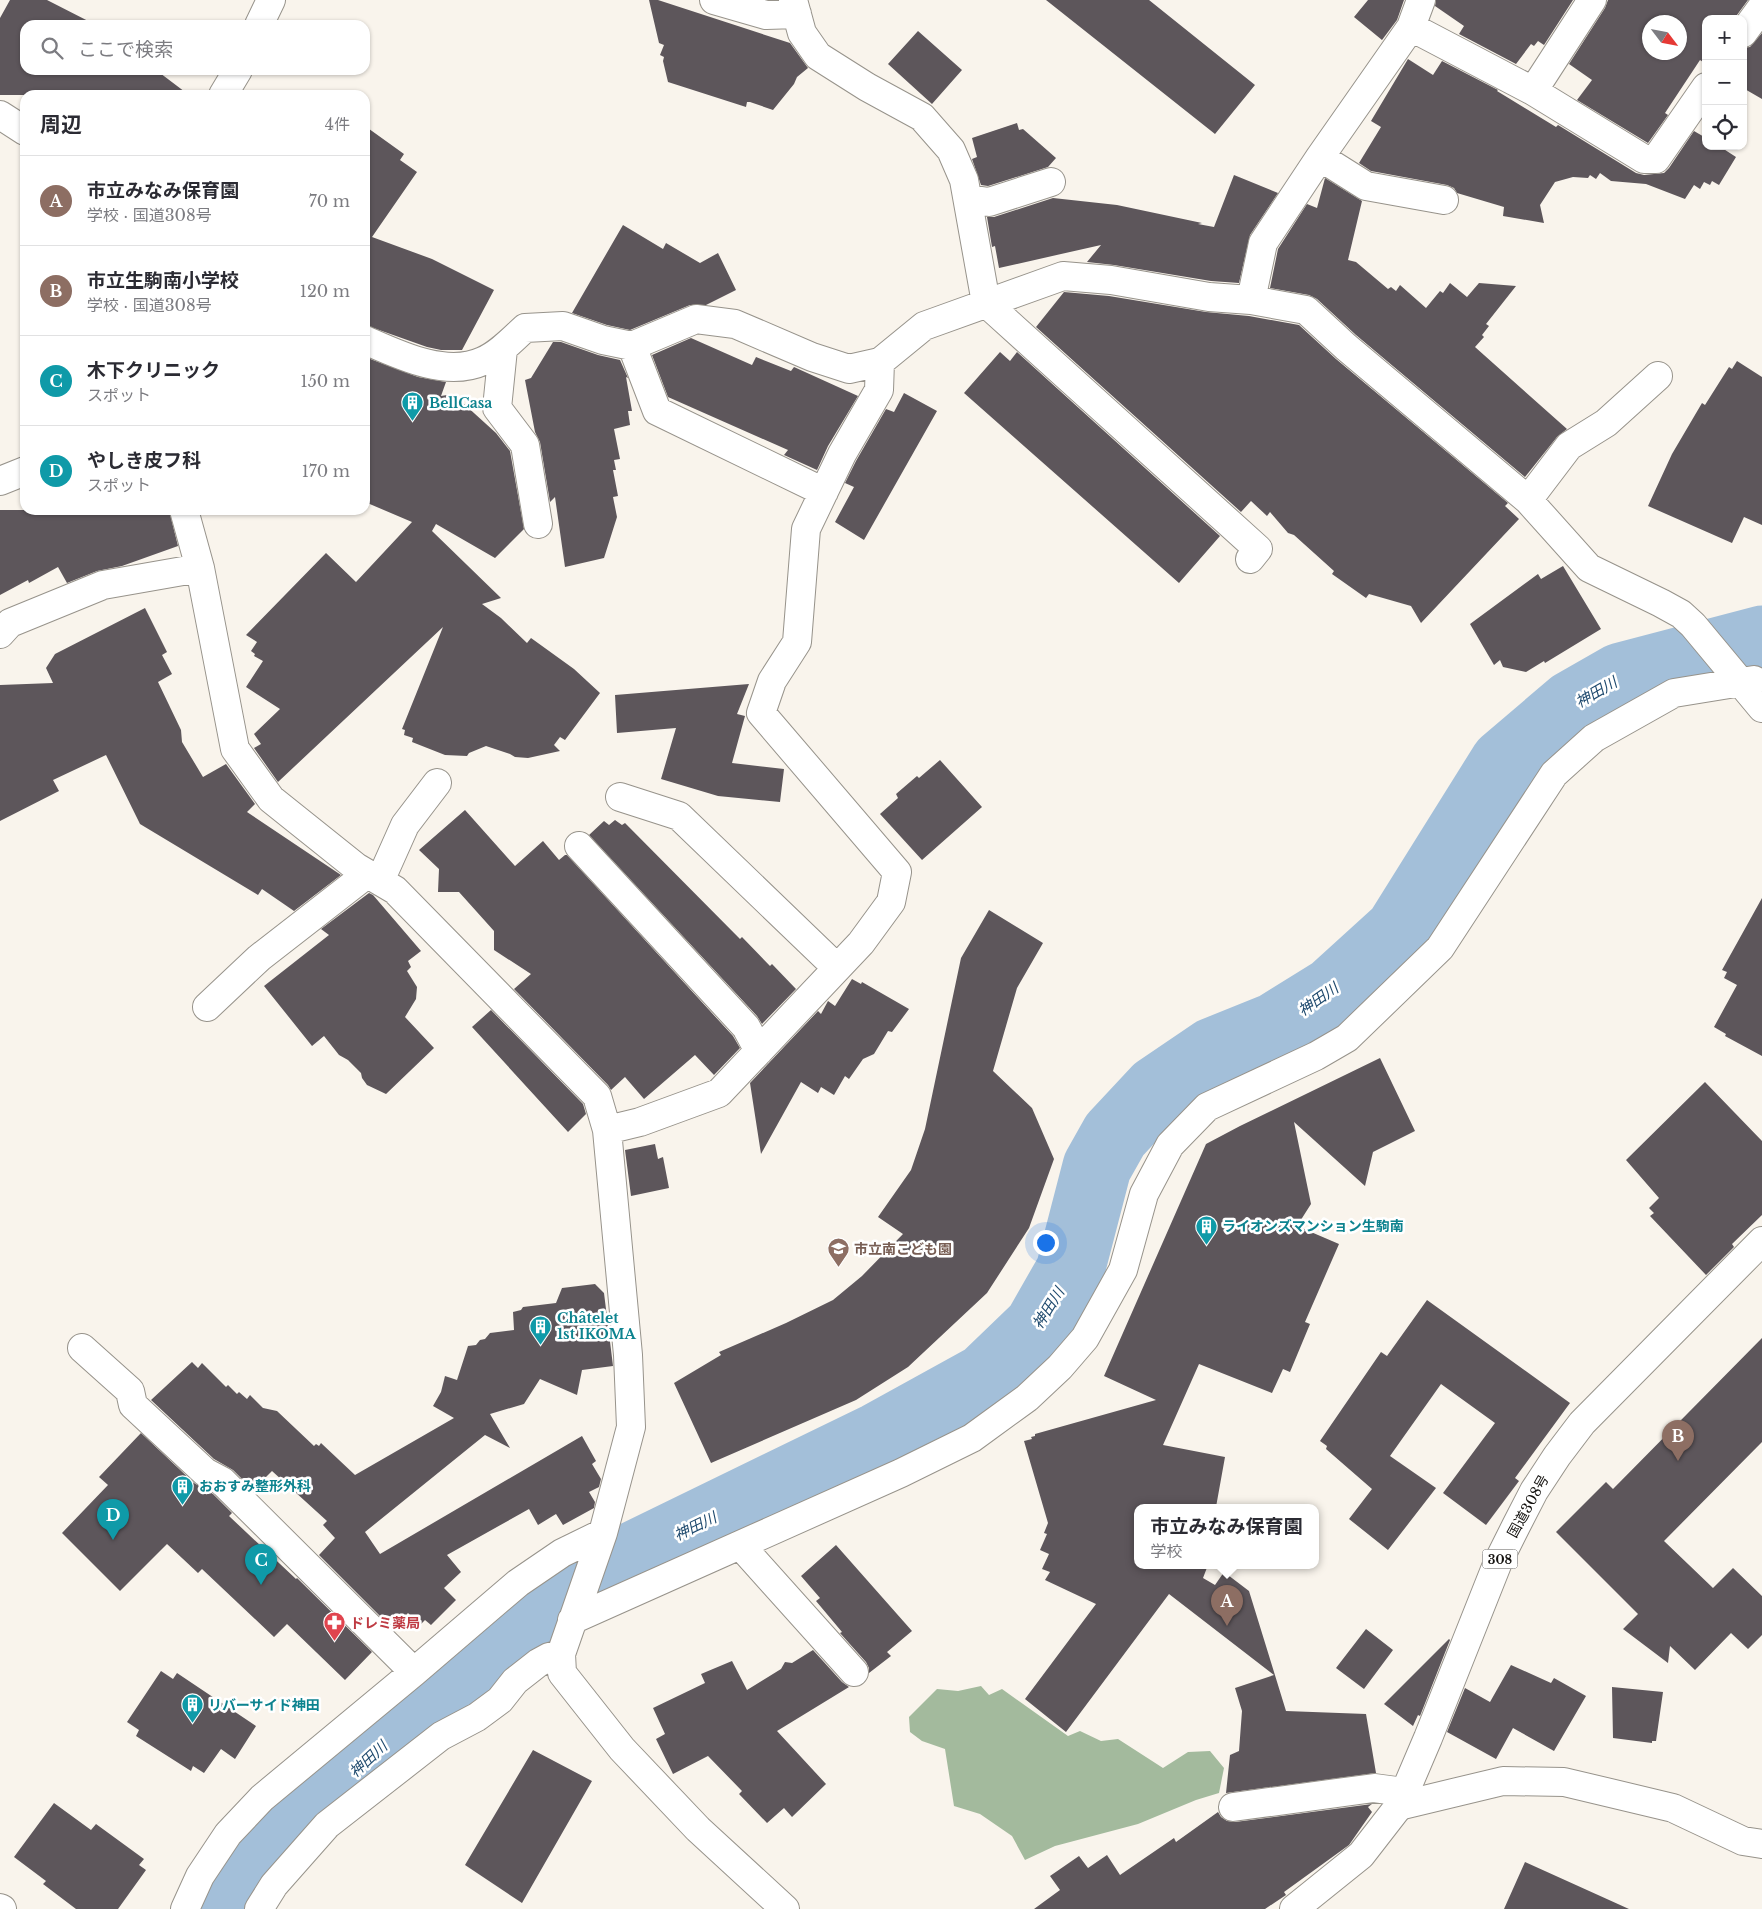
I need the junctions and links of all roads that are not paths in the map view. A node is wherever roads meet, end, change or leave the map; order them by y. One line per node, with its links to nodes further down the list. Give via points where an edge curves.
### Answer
1 (271, 0): 7 (main road)
2 (714, 0): 5 (main road, via 766,15)
3 (1421, 0): 8 (main road)
4 (1592, 0): 12 (main road)
5 (795, 7): 18 (main road, via 802,33 818,56 922,117 951,150)
6 (1762, 7): 9 (main road)
7 (261, 20)
8 (1411, 27): 12 (main road); 16 (main road)
9 (1747, 28)
10 (235, 75): 11 (main road)
11 (226, 90)
12 (1533, 90): 13 (main road, via 1644,159 1656,159)
13 (1702, 93)
14 (0, 115): 15 (main road)
15 (20, 128)
16 (1320, 157): 19 (main road, via 1366,186); 20 (main road, via 1263,243)
17 (1051, 182): 18 (main road, via 989,202)
18 (968, 199): 21 (main road)
19 (1444, 200)
20 (1251, 300): 21 (main road, via 1063,276); 30 (main road, via 1306,310 1346,348)
21 (986, 303): 25 (main road, via 924,326); 33 (main road, via 1258,549)
22 (370, 342): 24 (main road, via 406,358 454,369 482,362)
23 (632, 346): 24 (main road, via 563,326 525,328); 25 (main road, via 696,318 735,324 849,369); 29 (main road, via 657,411)
24 (503, 349): 32 (main road, via 497,408 525,445)
25 (880, 362): 29 (main road, via 879,390)
26 (1658, 376): 30 (main road, via 1606,423 1569,446)
27 (20, 473): 28 (main road)
28 (0, 481)
29 (824, 492): 42 (main road, via 806,529 797,642 772,682 761,713 897,872 891,902 861,943)
30 (1528, 500): 36 (main road, via 1589,568 1681,614)
31 (185, 515): 34 (main road)
32 (538, 524)
33 (1250, 558)
34 (200, 568): 35 (main road, via 103,585 10,623); 41 (main road, via 235,749 271,799)
35 (0, 634)
36 (1751, 680): 37 (main road); 49 (main road, via 1674,693 1594,738 1554,774 1440,948 1347,1038 1207,1107 1170,1145 1144,1194 1123,1270 1085,1338 1035,1391 972,1438)
37 (1762, 708)
38 (436, 783): 41 (main road, via 405,825)
39 (620, 797): 42 (main road, via 679,816)
40 (579, 846): 44 (main road, via 746,1027)
41 (374, 878): 43 (main road, via 259,958); 45 (main road, via 395,890 597,1096)
42 (837, 968): 44 (main road)
43 (208, 1007)
44 (759, 1051): 45 (main road, via 720,1093 640,1122)
45 (607, 1130): 48 (main road, via 632,1427)
46 (1762, 1241): 54 (main road, 国道308号 / 308, via 1582,1423 1534,1491 1498,1562)
47 (82, 1348): 52 (main road, via 130,1391 133,1405 206,1472 222,1481)
48 (599, 1544): 50 (main road); 52 (main road, via 562,1553 518,1582)
49 (740, 1545): 50 (main road); 53 (main road)
50 (575, 1611): 51 (main road)
51 (561, 1654): 58 (main road, via 538,1663 515,1681 500,1700 477,1717 441,1736 327,1825 274,1885); 59 (main road, via 562,1673 622,1749 698,1829)
52 (414, 1672): 57 (main road, via 262,1798 228,1834 200,1876)
53 (854, 1672)
54 (1402, 1799): 55 (main road, via 1374,1788); 56 (main road, via 1503,1781 1564,1782 1673,1808 1743,1841); 60 (main road, 国道308号 / 308, via 1362,1854)
55 (1233, 1807)
56 (1762, 1844)
57 (185, 1909)
58 (259, 1909)
59 (785, 1909)
60 (1294, 1909)

